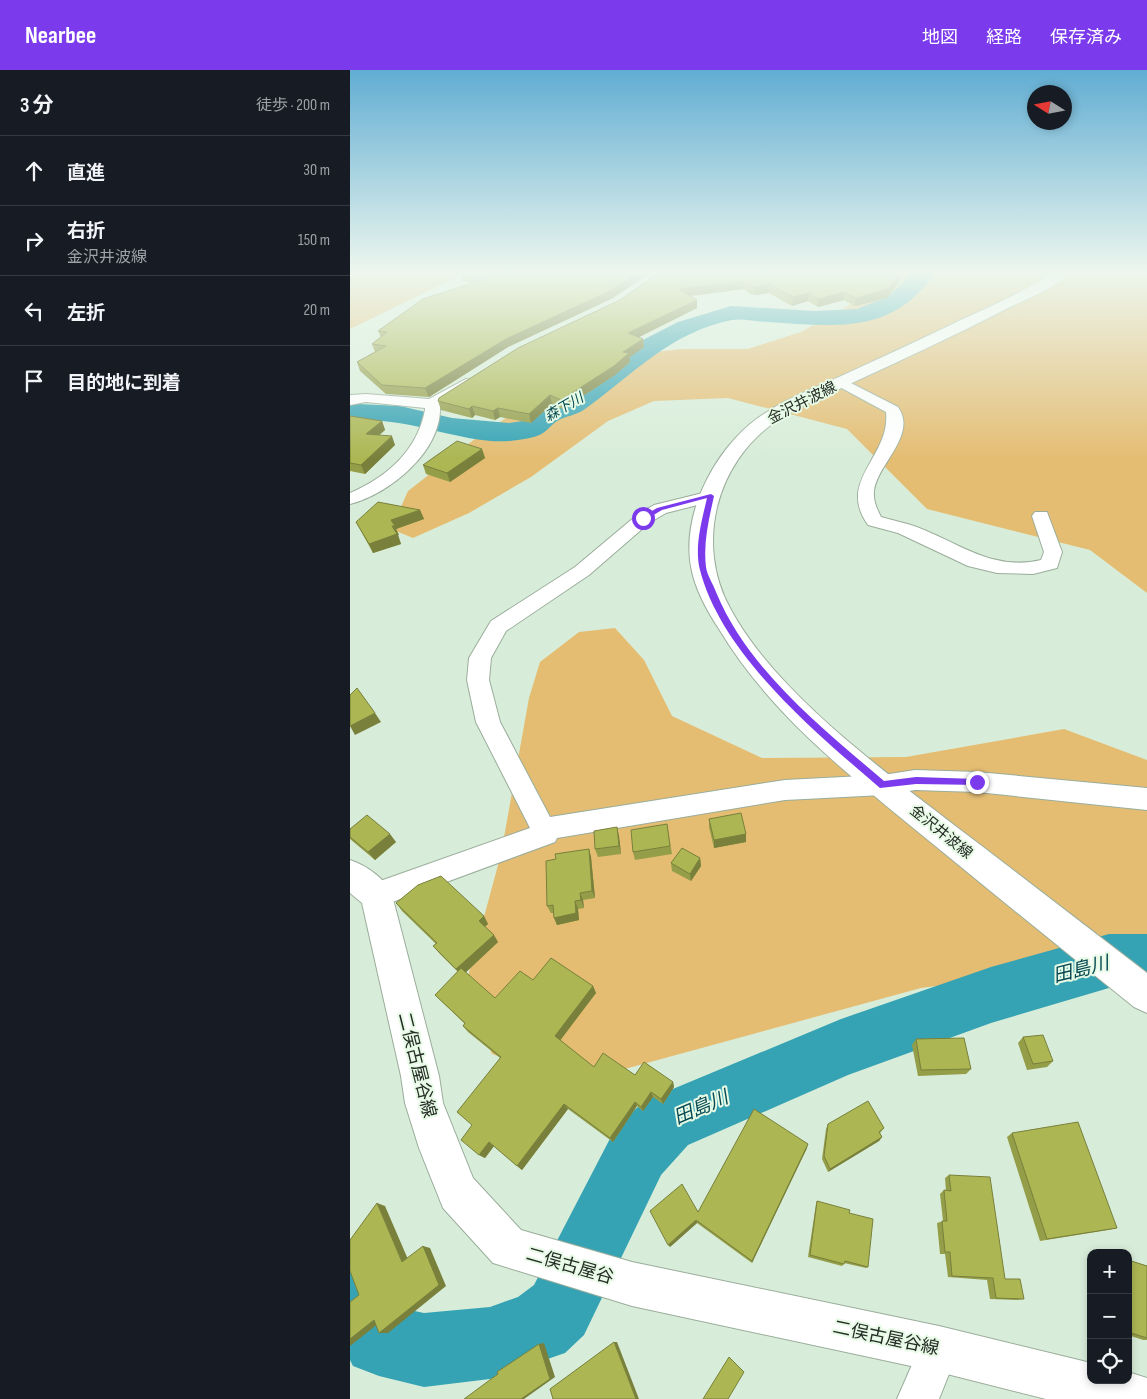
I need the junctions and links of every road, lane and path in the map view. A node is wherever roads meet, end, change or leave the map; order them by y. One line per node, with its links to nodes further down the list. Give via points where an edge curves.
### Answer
1 (945, 334): 3 (main road, 金沢井波線)
2 (481, 373): 5 (street)
3 (841, 382): 6 (main road, 金沢井波線, via 794,404 757,427 724,463); 8 (street, via 893,410 896,420 894,439 867,479 865,509 874,521 905,529 975,562 998,567 1033,568 1050,564 1053,552)
4 (350, 400): 5 (street, via 366,398)
5 (433, 407): 7 (street, via 426,432 411,460 362,495)
6 (711, 496): 9 (main road, 金沢井波線, via 703,531 703,569 722,615 774,684 824,734); 11 (street, via 660,509 643,518 582,571 498,626 480,658 478,680 488,722)
7 (350, 498)
8 (1041, 516)
9 (883, 785): 10 (street, via 916,780 977,782); 11 (street, via 785,790); 13 (main road, 金沢井波線)
10 (1147, 799)
11 (543, 829): 12 (street, via 546,834)
12 (363, 884): 14 (main road, 二俣古屋谷線, via 439,1148 458,1192)
13 (1147, 995)
14 (508, 1248): 15 (main road, 二俣古屋谷)
15 (632, 1284): 16 (main road, 二俣古屋谷線)
16 (939, 1349): 17 (street); 18 (main road, 二俣古屋谷線)
17 (918, 1399)
18 (1140, 1399)

